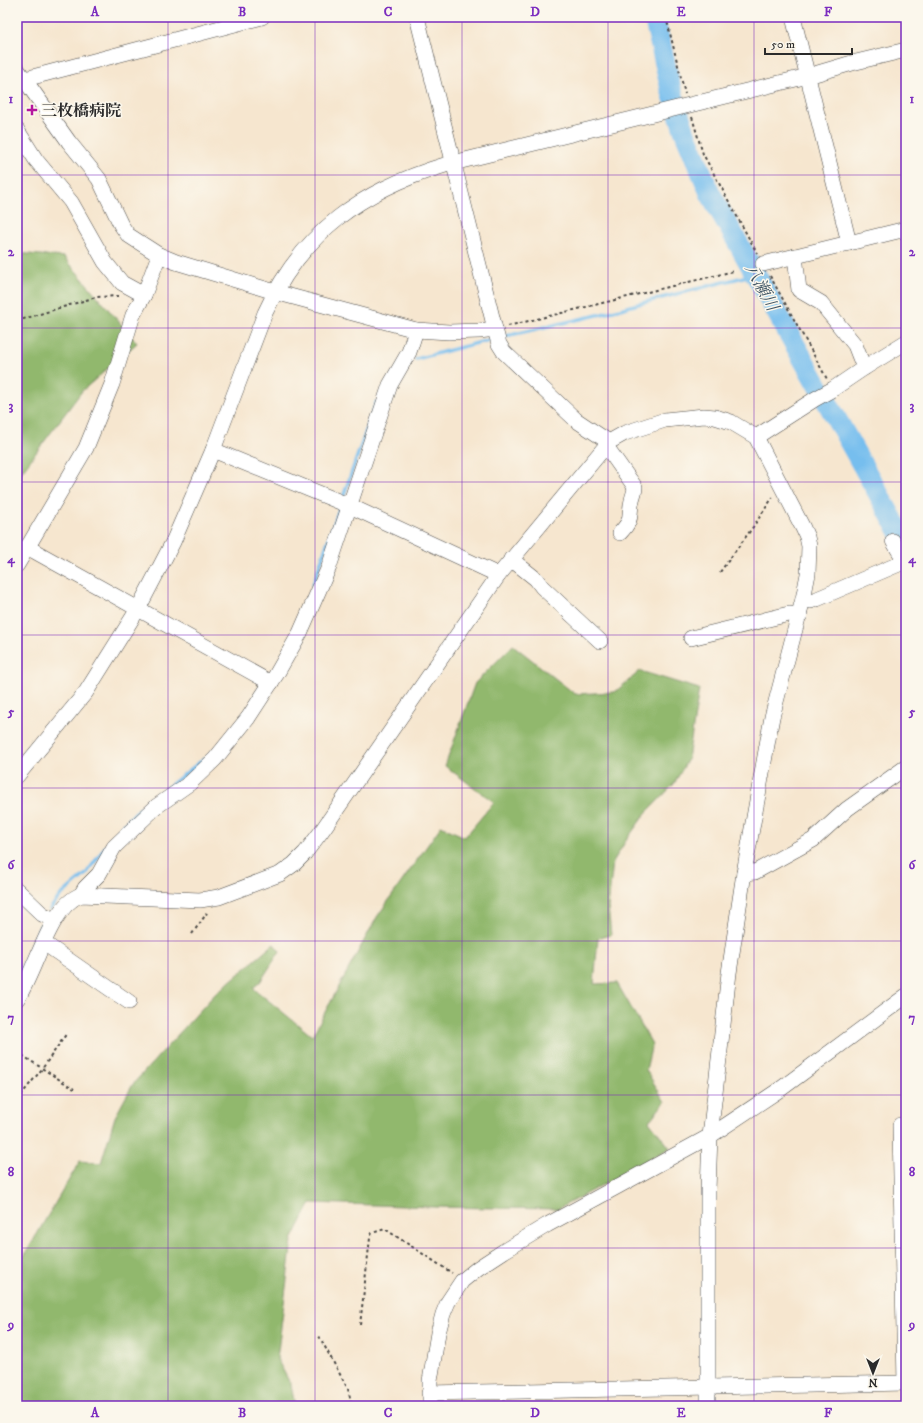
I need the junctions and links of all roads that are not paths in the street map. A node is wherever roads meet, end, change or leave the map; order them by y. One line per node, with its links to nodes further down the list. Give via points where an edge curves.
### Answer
1 (262, 17): 5 (street)
2 (417, 17): 8 (street)
3 (793, 17): 6 (street)
4 (906, 50): 6 (street)
5 (21, 74): 11 (street, via 98,179 128,235)
6 (808, 76): 8 (street); 10 (street)
7 (17, 130): 15 (street, via 36,160 71,202 105,262 122,283)
8 (454, 162): 14 (street, via 400,180 345,211 308,245); 16 (street)
9 (906, 229): 10 (street)
10 (849, 243): 12 (street)
11 (159, 255): 14 (street); 15 (street)
12 (795, 256): 13 (street); 19 (street, via 799,290 821,303 855,345)
13 (763, 264)
14 (275, 292): 17 (street); 22 (street, via 265,312)
15 (144, 295): 26 (street, via 133,315 112,384 86,448)
16 (495, 329): 17 (street, via 449,332); 21 (street, via 504,352 576,420)
17 (416, 330): 23 (street, via 409,352 390,385)
18 (906, 342): 19 (street)
19 (864, 368): 20 (street)
20 (756, 437): 21 (street, via 724,419 704,416 665,420 625,433); 31 (street, via 807,537 808,574)
21 (607, 444): 24 (street, via 635,486 631,518); 27 (street)
22 (213, 450): 23 (street); 32 (street, via 174,542)
23 (350, 506): 30 (street); 36 (street, via 329,567 300,633)
24 (620, 533)
25 (893, 542): 28 (street)
26 (27, 547): 29 (street); 32 (street)
27 (511, 559): 30 (street); 35 (street, via 536,579 542,588)
28 (905, 562): 31 (street, via 814,600)
29 (17, 565)
30 (498, 576): 41 (street, via 321,832 306,853 294,864 280,874 219,897 200,900)
31 (803, 599): 33 (street)
32 (138, 609): 36 (street); 38 (street, via 86,692)
33 (800, 616): 34 (street, via 789,614); 39 (street, via 772,717)
34 (691, 638)
35 (600, 641)
36 (271, 683): 41 (street, via 248,718 215,759 190,783 157,806 114,848 99,874)
37 (906, 767): 39 (street, via 847,809 813,840 755,872)
38 (17, 776)
39 (744, 873): 48 (street, via 729,972)
40 (17, 890): 42 (street, via 42,914)
41 (81, 895): 42 (street, via 69,901)
42 (54, 920): 43 (street)
43 (44, 943): 45 (street); 46 (street)
44 (906, 996): 48 (street, via 782,1088)
45 (17, 999)
46 (129, 1002)
47 (906, 1125): 49 (street, via 900,1125)
48 (710, 1136): 50 (street); 51 (street, via 547,1225 478,1268 462,1282 443,1314)
49 (905, 1383): 50 (street)
50 (708, 1388): 51 (street); 52 (street)
51 (429, 1399)
52 (708, 1406)

